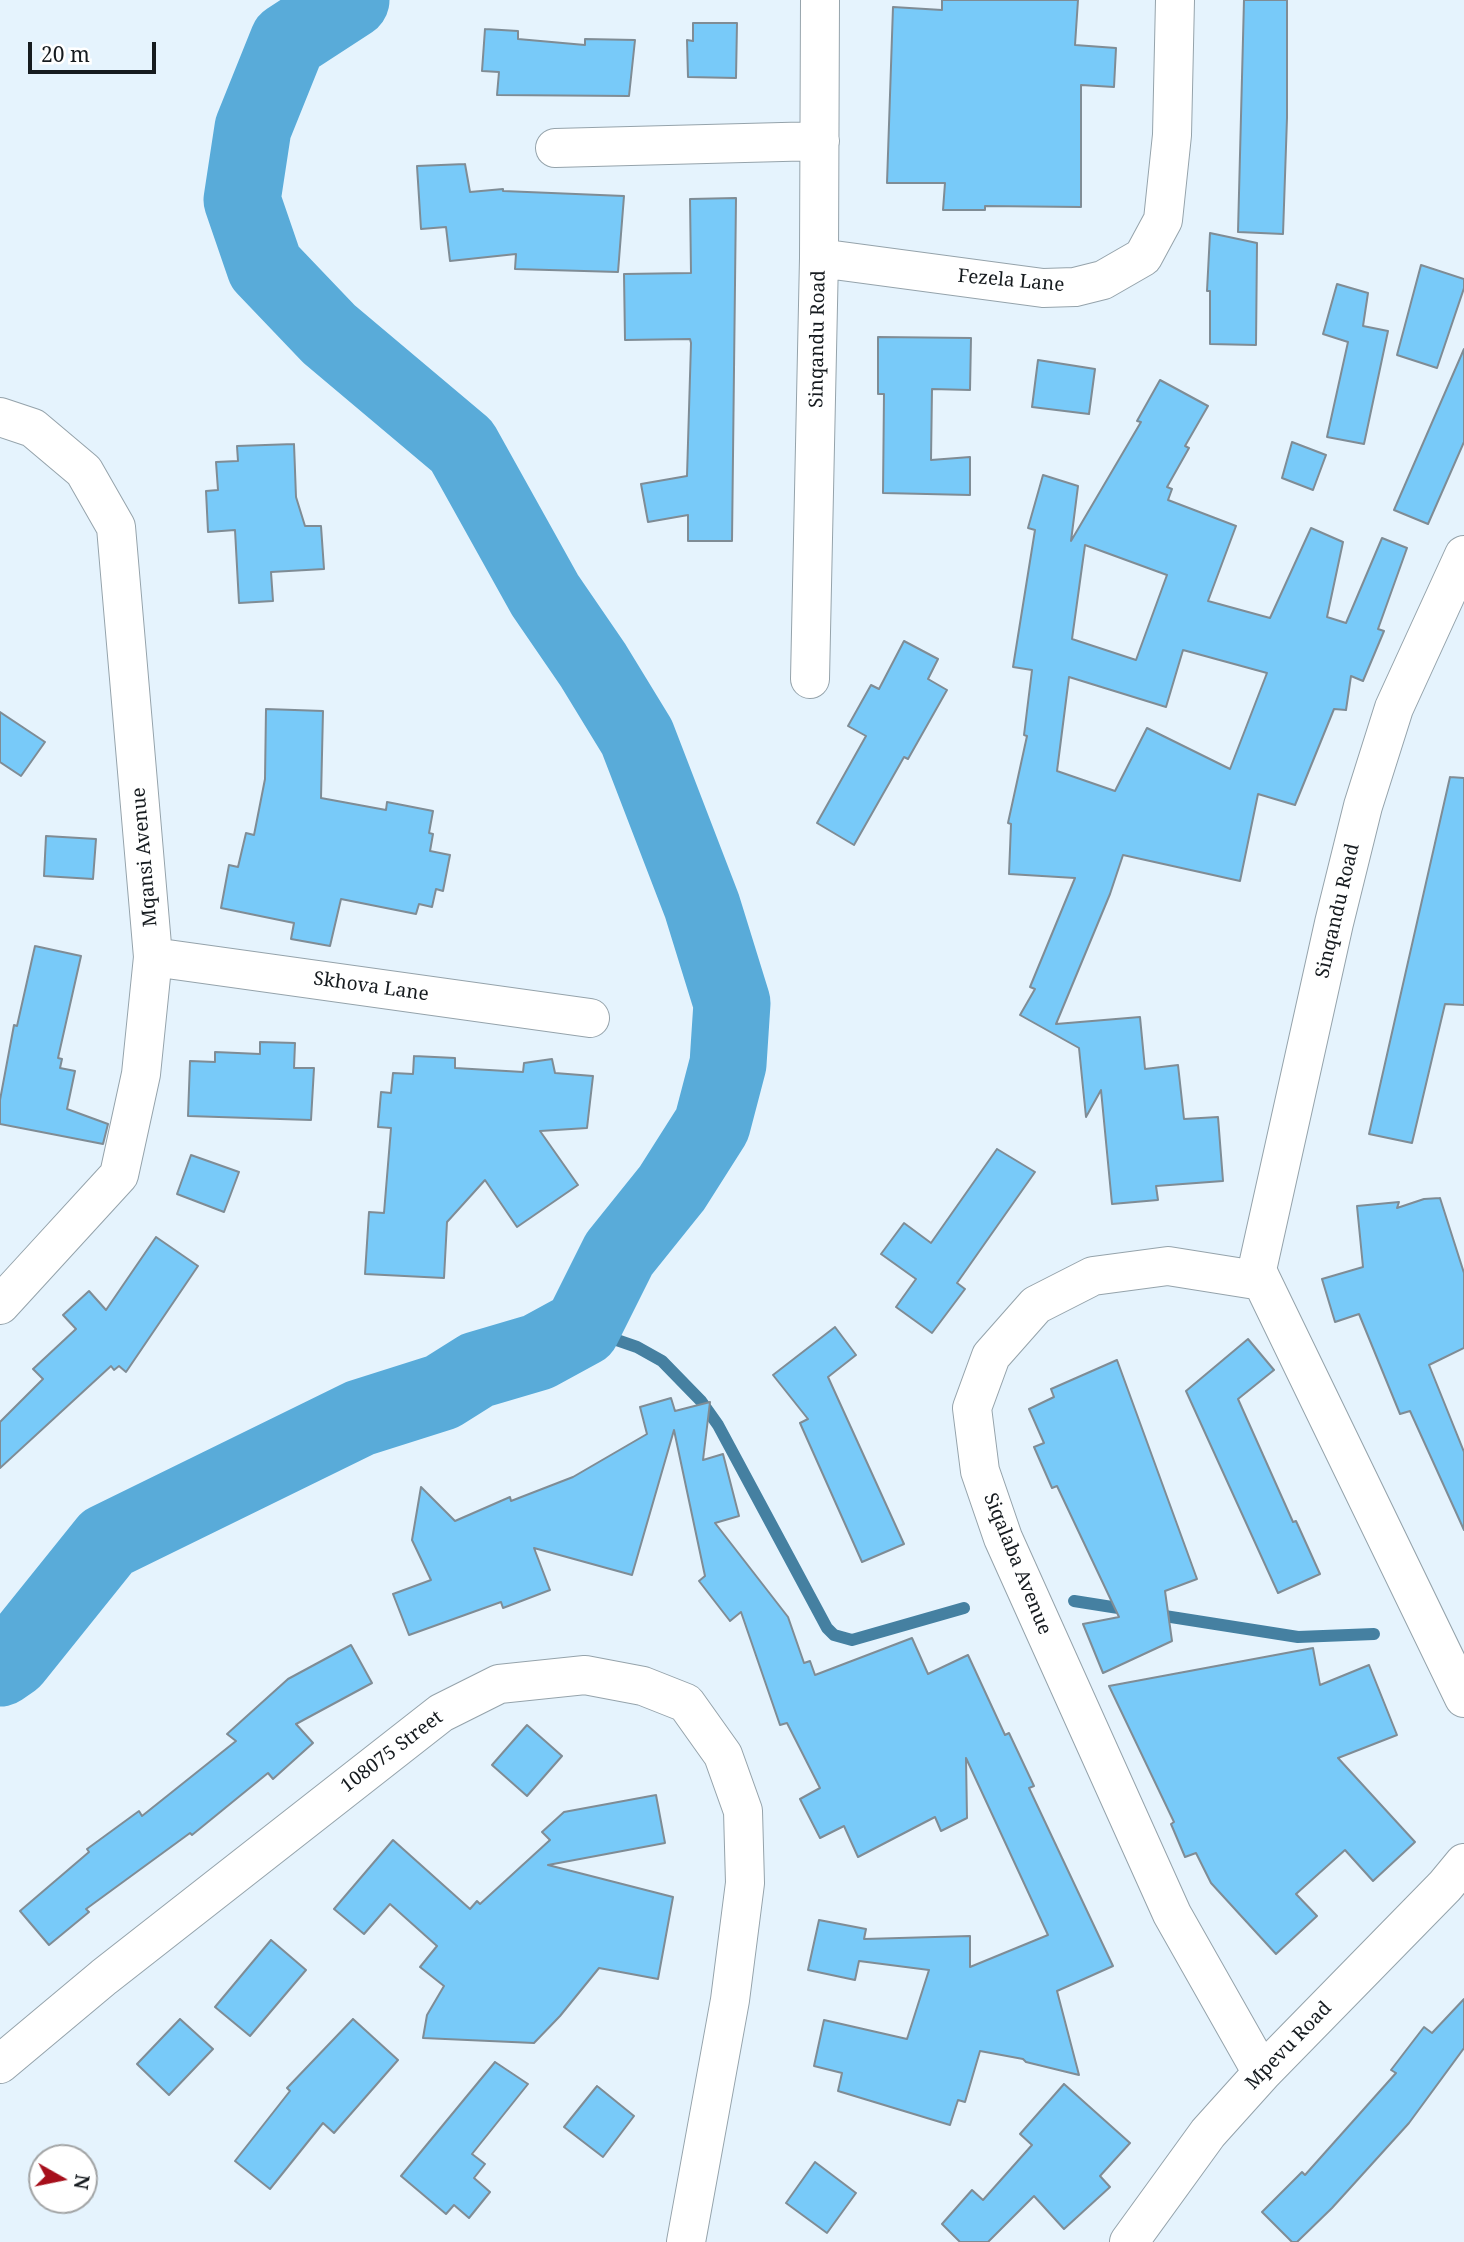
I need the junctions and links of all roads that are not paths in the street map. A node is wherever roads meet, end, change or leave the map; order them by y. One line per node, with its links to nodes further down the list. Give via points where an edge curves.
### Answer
1 (820, 0): 3 (street, Sinqandu Road)
2 (1175, 0): 5 (street, Fezela Lane, via 1172,135 1163,220 1143,257 1103,280 1043,288)
3 (820, 141): 4 (street); 5 (street, Sinqandu Road)
4 (555, 148)
5 (819, 258): 8 (street, Sinqandu Road)
6 (0, 417): 9 (street, Mqansi Avenue, via 33,428 84,471 116,527)
7 (1464, 555): 11 (street, Sinqandu Road, via 1394,708 1363,806 1257,1270)
8 (810, 679)
9 (153, 957): 10 (street, Skhova Lane); 12 (street, Mqansi Avenue, via 141,1074 119,1175)
10 (590, 1018)
11 (1262, 1281): 13 (street); 16 (street, Siqalaba Avenue, via 1168,1266 1093,1276 1036,1306 991,1356 972,1408 980,1471 1003,1538 1172,1914)
12 (0, 1305)
13 (1464, 1698)
14 (1464, 1863): 16 (street, Mpevu Road)
15 (0, 2064): 17 (street, 108075 Street, via 441,1713 499,1684 585,1675 643,1686 686,1703 723,1755 743,1811 745,1883 730,2000)
16 (1262, 2073): 18 (street, Mpevu Road, via 1208,2133)
17 (686, 2242)
18 (1129, 2242)

